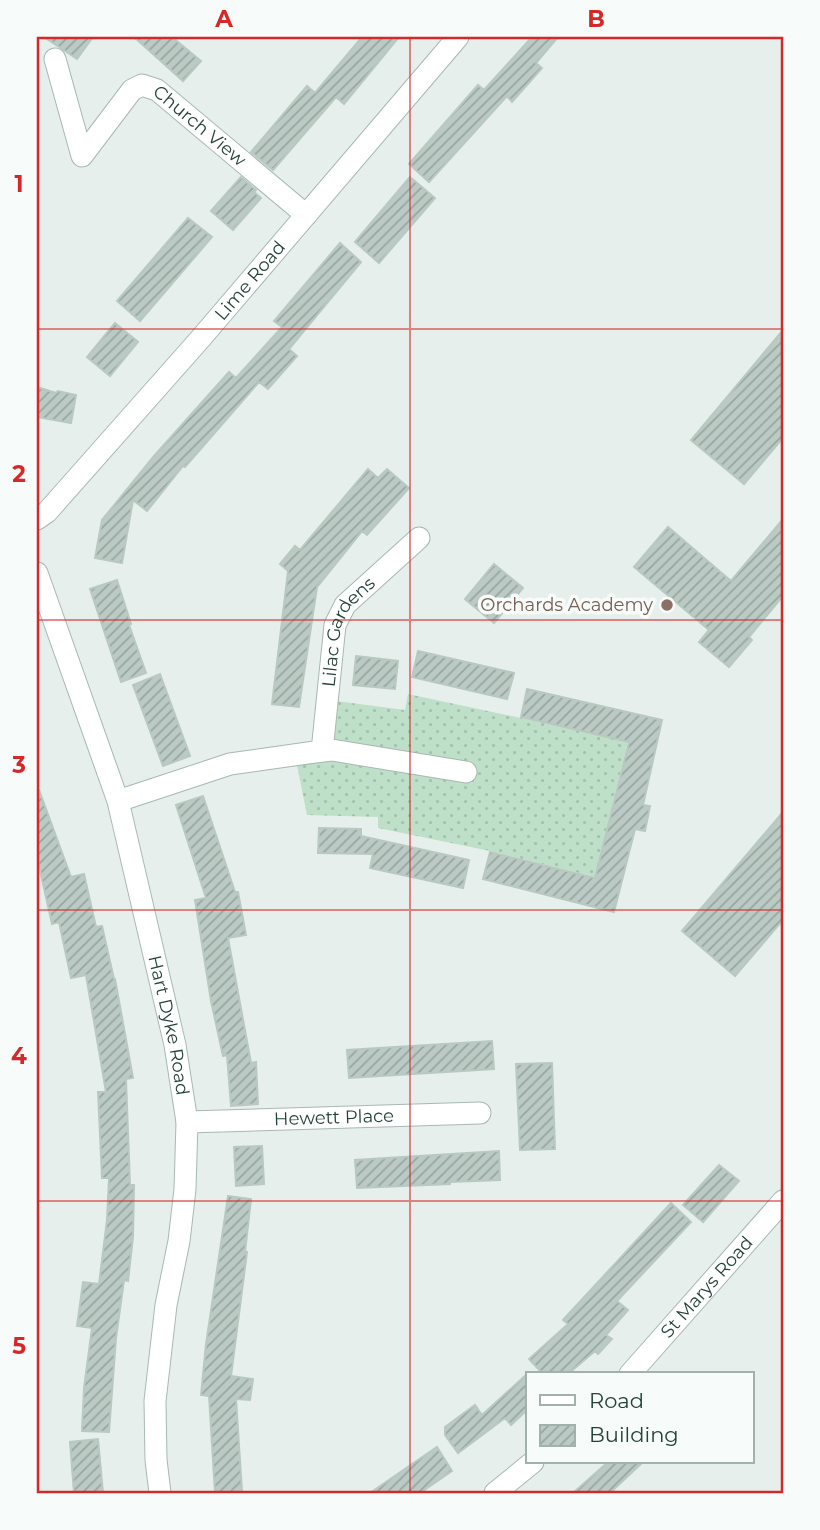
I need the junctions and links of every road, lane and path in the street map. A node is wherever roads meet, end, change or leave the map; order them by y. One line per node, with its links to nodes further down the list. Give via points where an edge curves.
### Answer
1 (458, 37): 3 (street, Lime Road)
2 (55, 59): 3 (street, Church View, via 82,156 132,90 142,85 157,90)
3 (306, 215): 4 (street, Lime Road)
4 (37, 519)
5 (419, 538): 7 (street, Lilac Gardens, via 345,605 335,625)
6 (37, 573): 9 (street, Hart Dyke Road)
7 (322, 751): 8 (street); 9 (street, via 230,764)
8 (466, 772)
9 (118, 801): 11 (street, Hart Dyke Road, via 175,1045)
10 (480, 1113): 11 (street, Hewett Place)
11 (187, 1122): 16 (street, Hart Dyke Road, via 185,1189 155,1401)
12 (783, 1201): 13 (street, St Marys Road)
13 (632, 1372)
14 (531, 1464): 15 (street)
15 (504, 1491)
16 (160, 1493)

